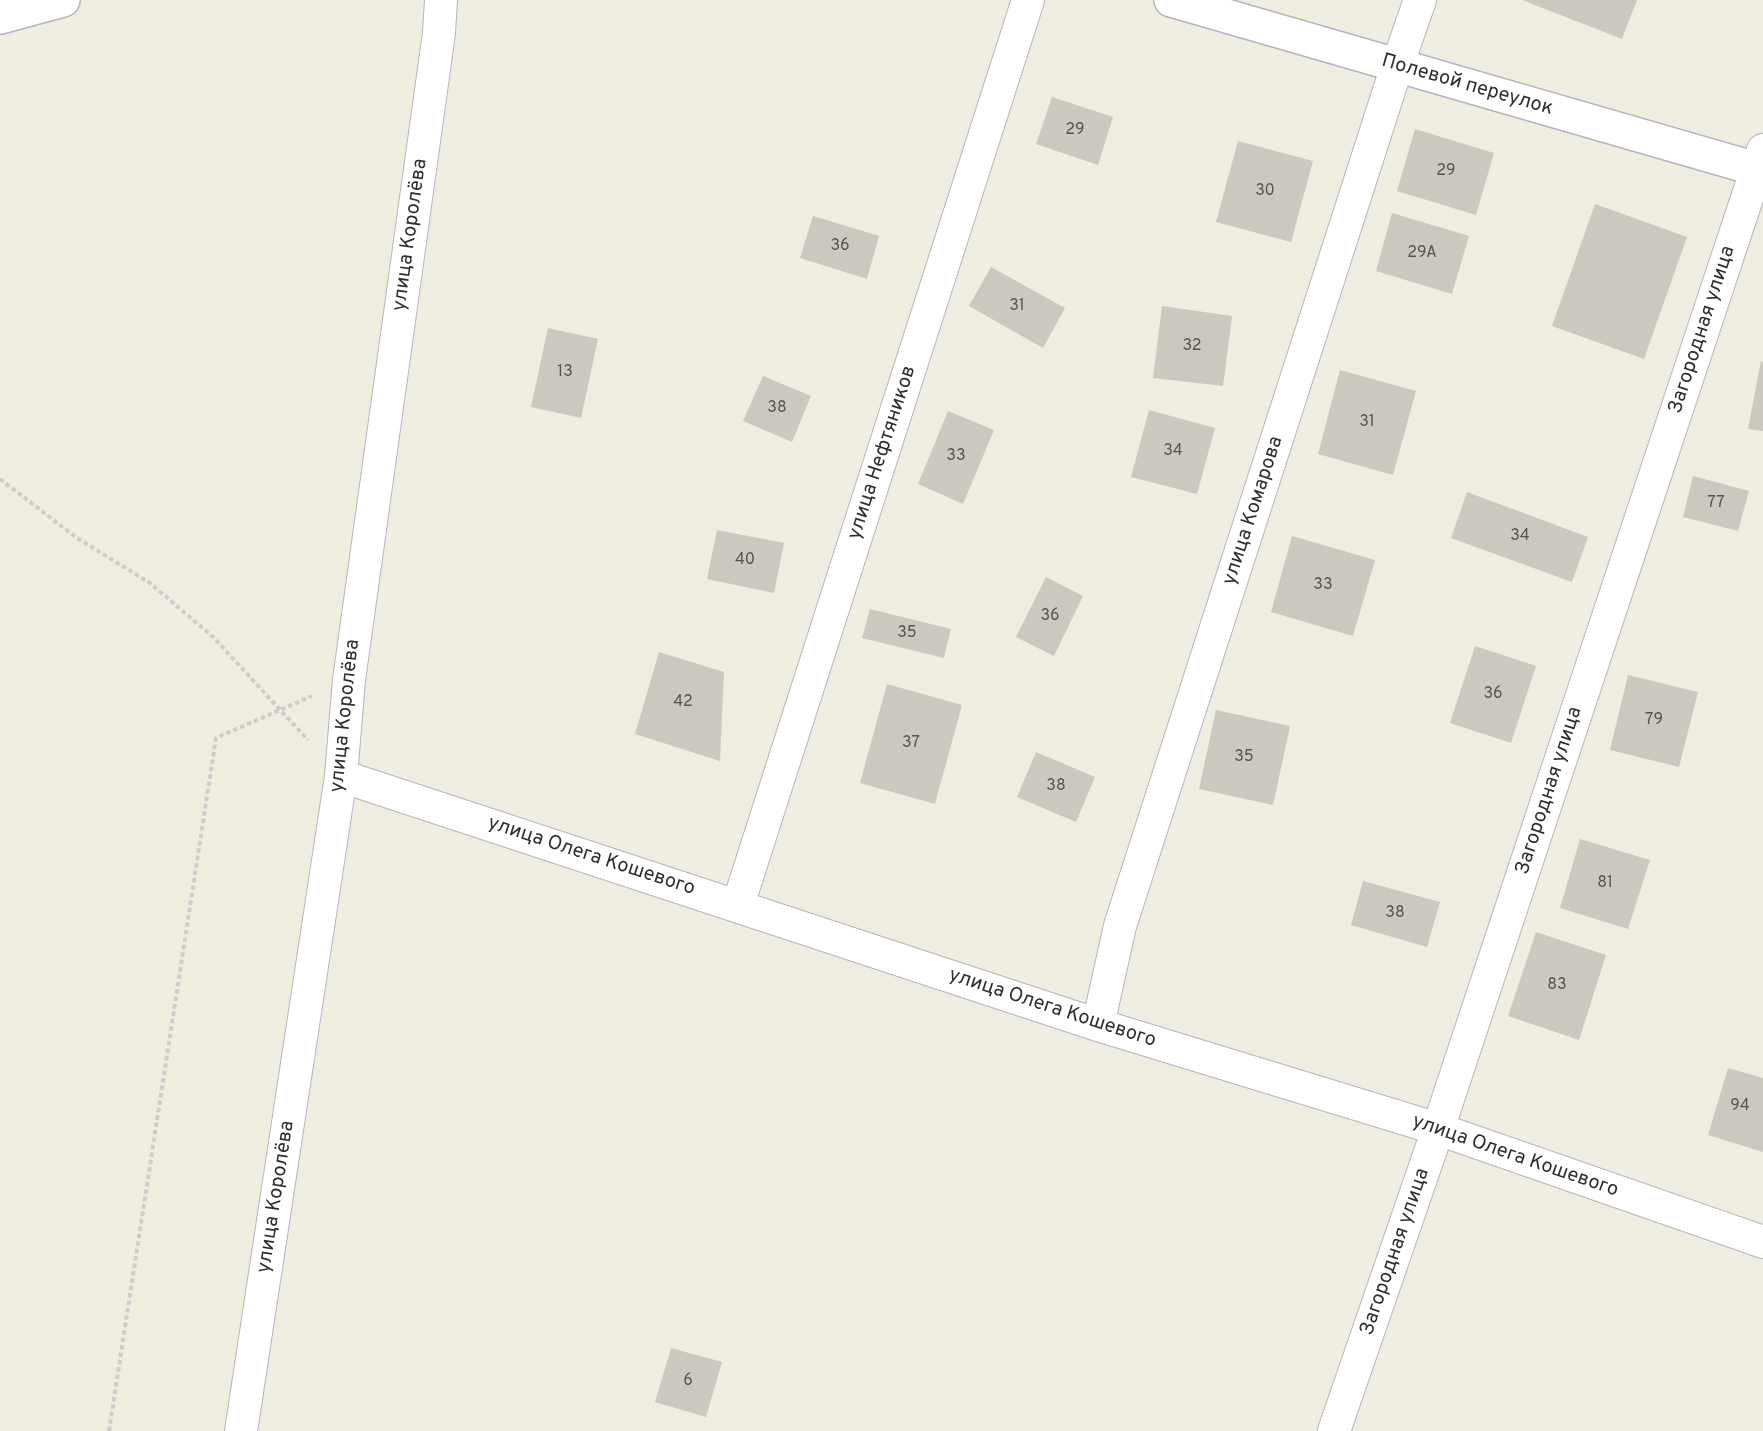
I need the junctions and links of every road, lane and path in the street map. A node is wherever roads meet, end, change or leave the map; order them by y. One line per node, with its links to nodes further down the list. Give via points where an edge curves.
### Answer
1 (63, 0): 6 (street)
2 (441, 0): 10 (street, улица Королёва)
3 (1028, 0): 13 (street, улица Нефтяников)
4 (1171, 0): 7 (street, Полевой переулок)
5 (1420, 0): 7 (street, улица Комарова)
6 (11, 10)
7 (1397, 66): 8 (street, Полевой переулок); 14 (street, улица Комарова, via 1120,926)
8 (1761, 163): 15 (street, Загородная улица)
9 (0, 479): 11 (path, via 76,538 150,583 213,637)
10 (349, 680): 11 (path); 12 (street, улица Королёва)
11 (280, 710): 12 (path); 17 (path, via 216,738)
12 (341, 776): 13 (street, улица Олега Кошевого); 18 (street, улица Королёва)
13 (738, 905): 14 (street, улица Олега Кошевого)
14 (1098, 1024): 15 (street, улица Олега Кошевого)
15 (1438, 1129): 16 (street, улица Олега Кошевого); 19 (street, Загородная улица)
16 (1763, 1242)
17 (109, 1431)
18 (241, 1431)
19 (1334, 1431)

